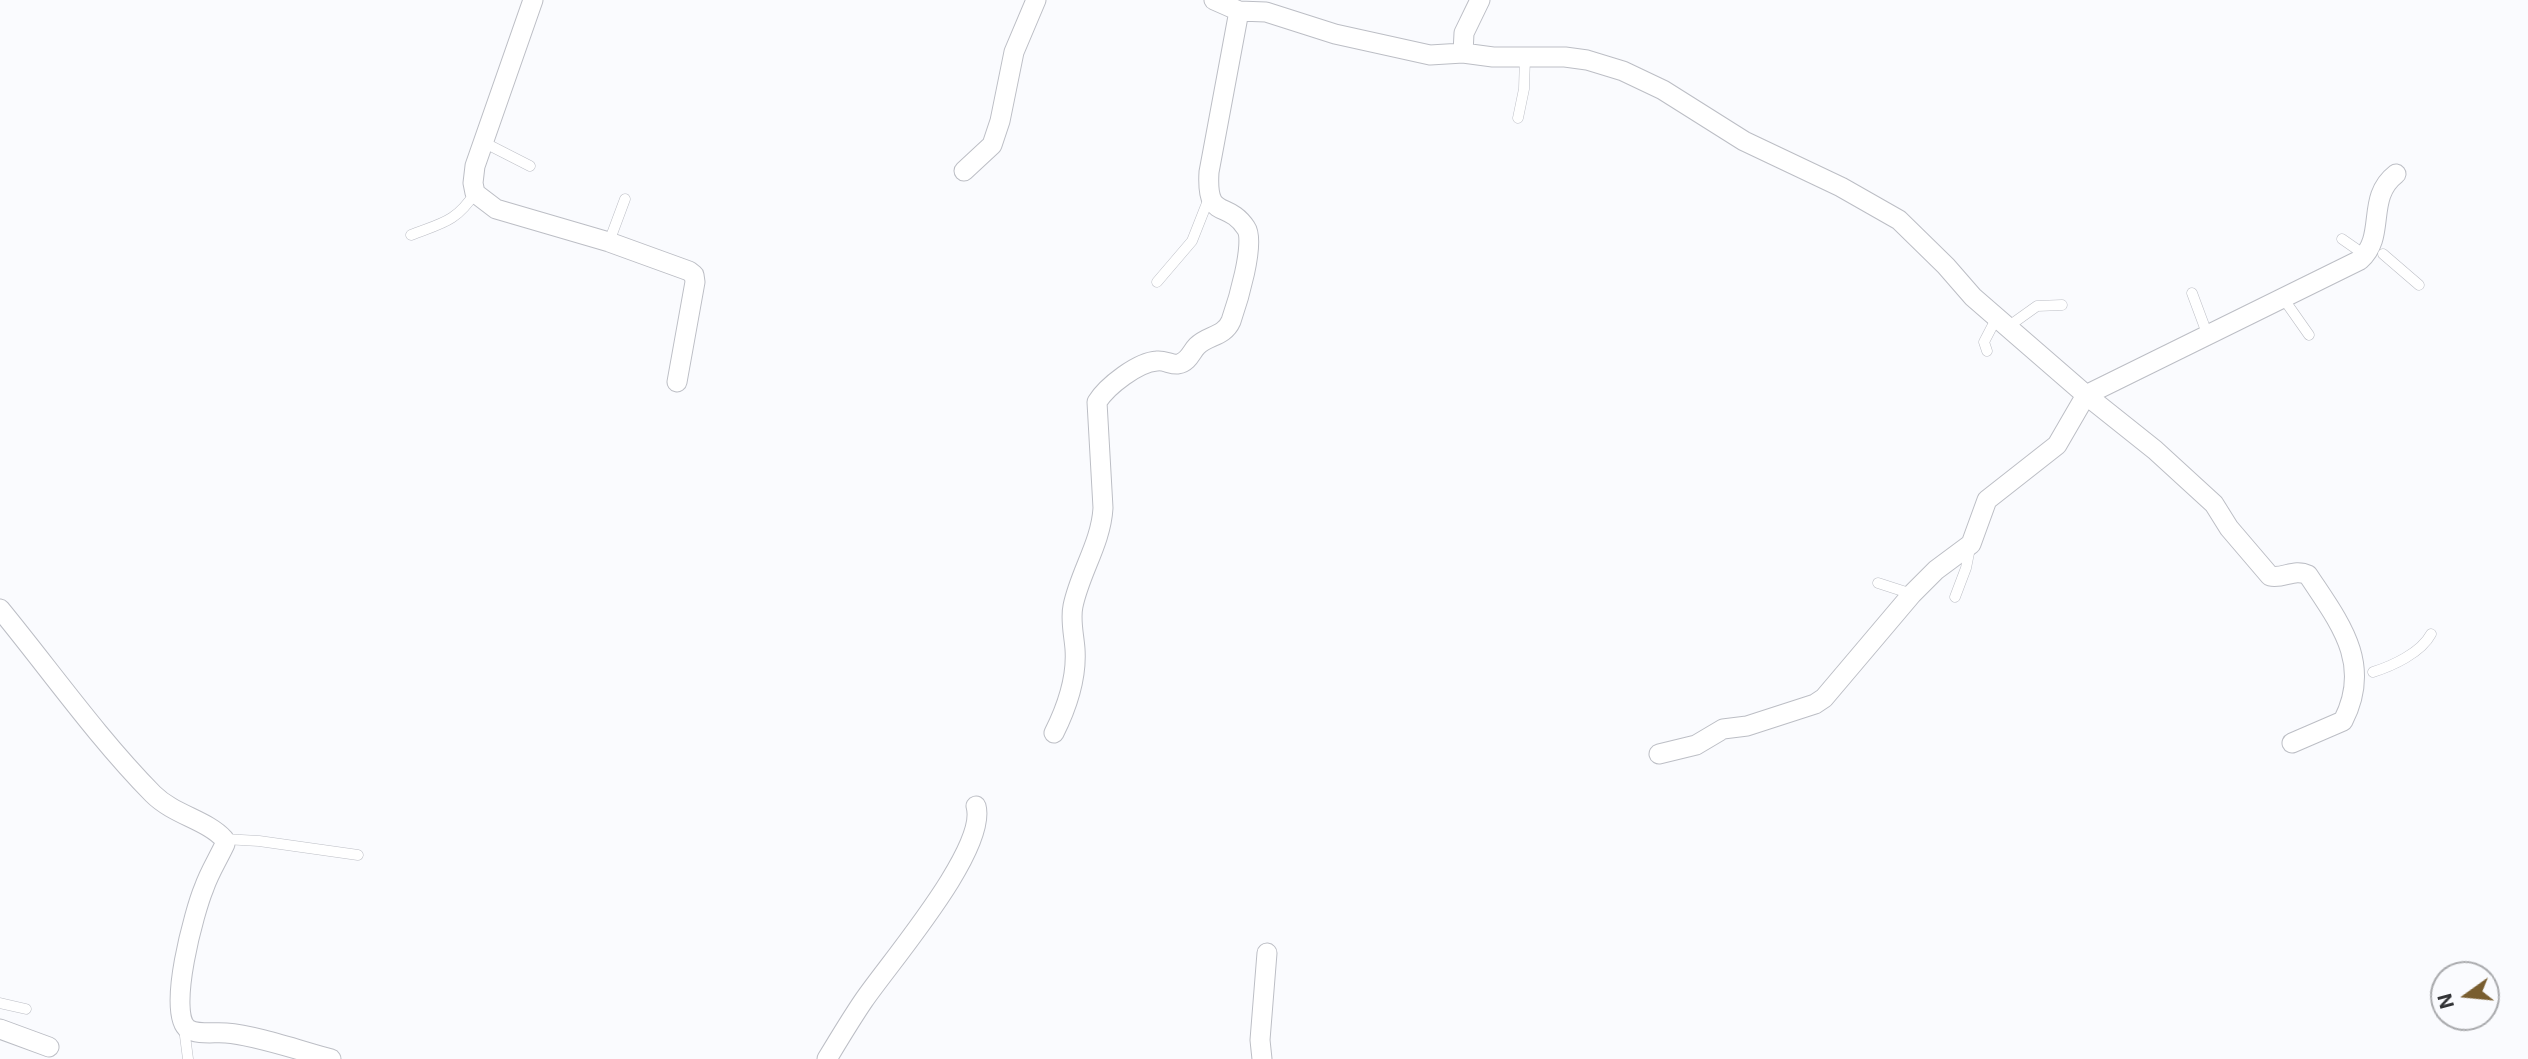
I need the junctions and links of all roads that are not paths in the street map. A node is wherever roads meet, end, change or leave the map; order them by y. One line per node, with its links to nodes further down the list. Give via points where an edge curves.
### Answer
1 (533, 0): 9 (street)
2 (1036, 0): 11 (street, via 1014,52 992,145)
3 (1213, 0): 5 (street)
4 (1480, 0): 6 (street, via 1464,33)
5 (1239, 11): 6 (street, via 1266,12 1335,34 1430,55); 14 (street, via 1209,172)
6 (1463, 53): 7 (street)
7 (1525, 57): 8 (lane); 25 (street, via 1587,60 1623,71 1663,90 1744,141 1842,187 1899,220 1973,297)
8 (1518, 118)
9 (482, 142): 10 (lane); 13 (street, via 473,175)
10 (530, 166)
11 (964, 171)
12 (2396, 174): 19 (street, via 2381,189)
13 (475, 192): 16 (lane, via 454,218); 18 (street, via 496,209)
14 (1209, 198): 20 (lane, via 1192,241); 38 (street, via 1248,229 1242,282 1224,331 1205,340 1178,364 1157,360 1141,365 1108,388 1097,402 1102,525 1078,585 1072,611 1074,667 1064,714)
15 (625, 199): 18 (lane)
16 (411, 236)
17 (2342, 239): 19 (lane)
18 (609, 242): 29 (street, via 694,275)
19 (2374, 251): 21 (lane); 23 (street)
20 (1157, 282)
21 (2419, 285)
22 (2192, 293): 26 (lane)
23 (2283, 298): 26 (street); 27 (lane)
24 (2062, 304): 25 (lane, via 2037,306)
25 (2003, 321): 28 (lane, via 1984,342); 30 (street)
26 (2208, 335): 30 (street)
27 (2309, 335)
28 (1987, 351)
29 (677, 382)
30 (2087, 395): 31 (street, via 2057,445 1987,500); 37 (street, via 2214,505 2270,576 2295,571 2308,575 2346,632)
31 (1971, 544): 33 (street); 34 (lane)
32 (1878, 583): 33 (lane)
33 (1912, 594): 40 (street, via 1815,704 1723,729 1696,745)
34 (1955, 597)
35 (0, 608): 42 (street, via 154,794)
36 (2431, 634): 37 (lane, via 2426,643 2399,660)
37 (2364, 674): 39 (street, via 2343,720)
38 (1054, 733)
39 (2292, 743)
40 (1659, 754)
41 (976, 806): 52 (street, via 977,822 961,863)
42 (225, 839): 43 (lane); 47 (street, via 193,918 182,986)
43 (358, 855)
44 (1267, 953): 53 (street)
45 (0, 1003): 46 (lane)
46 (26, 1009)
47 (184, 1024): 50 (lane); 51 (street, via 189,1030 232,1033)
48 (0, 1029): 49 (street)
49 (48, 1047)
50 (188, 1059)
51 (331, 1059)
52 (827, 1059)
53 (1262, 1059)

